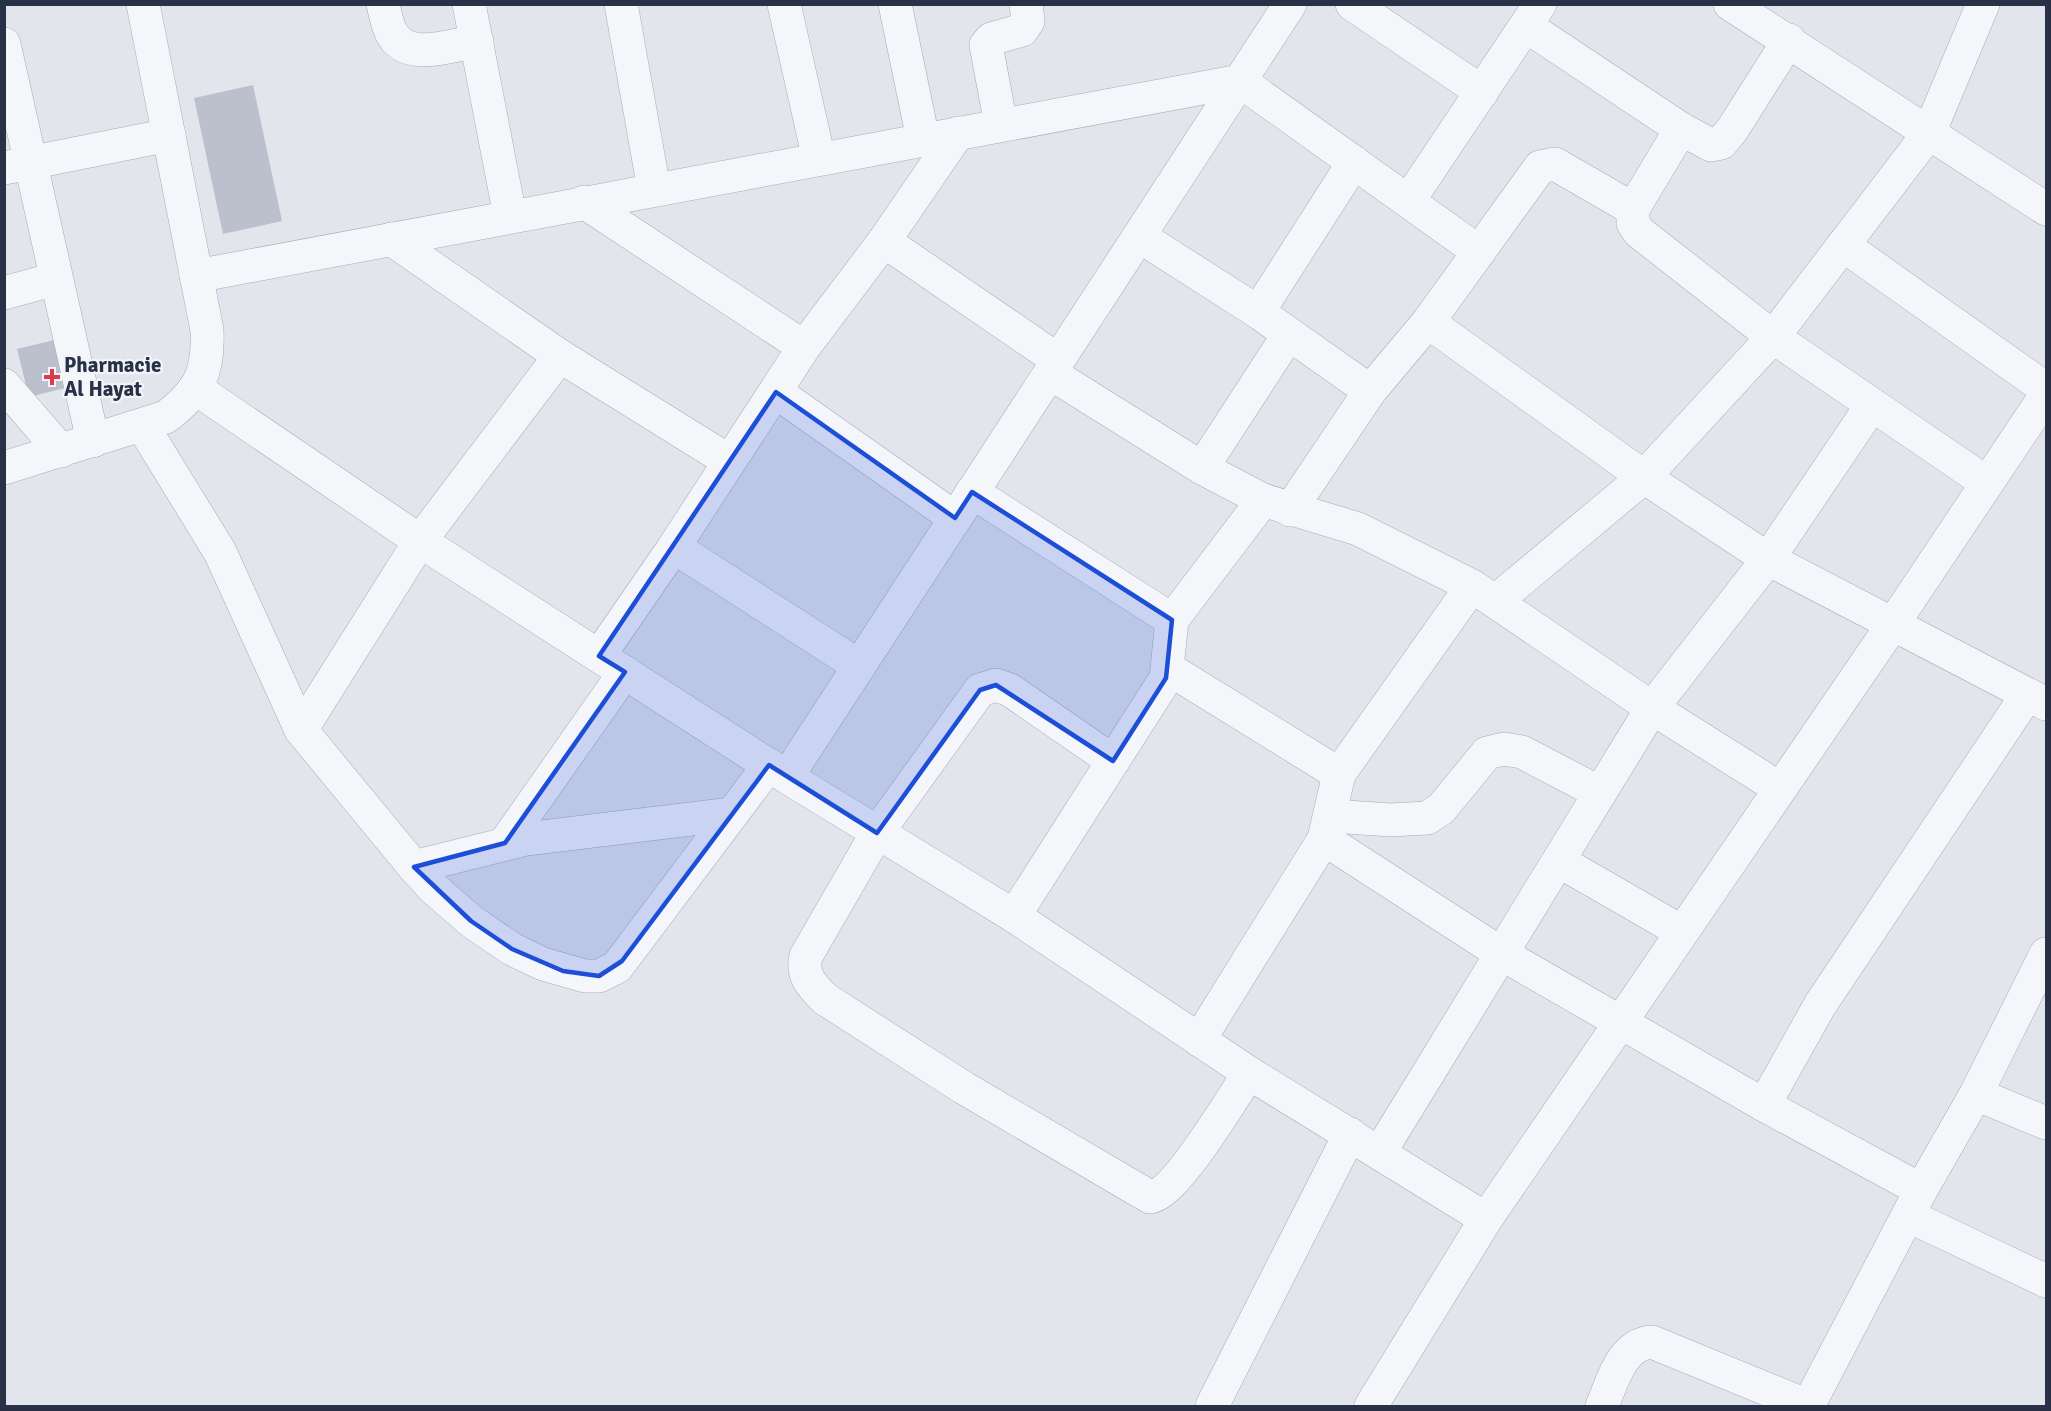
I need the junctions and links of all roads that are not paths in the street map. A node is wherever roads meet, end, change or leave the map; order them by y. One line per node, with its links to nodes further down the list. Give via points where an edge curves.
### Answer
1 (143, 4): 22 (street)
2 (383, 4): 13 (street, via 391,32 410,49)
3 (469, 4): 13 (street)
4 (621, 4): 27 (street)
5 (784, 4): 24 (street)
6 (895, 4): 23 (street)
7 (1026, 4): 18 (street, via 1028,16 1022,30 991,39 986,45)
8 (1290, 4): 16 (street)
9 (1352, 4): 17 (street)
10 (1983, 4): 21 (street)
11 (1737, 6): 14 (street)
12 (1533, 15): 17 (street); 19 (street)
13 (477, 40): 32 (street)
14 (1789, 40): 19 (street, via 1725,139 1711,145); 21 (street)
15 (4, 44): 26 (street)
16 (1240, 81): 18 (street); 25 (street); 33 (street)
17 (1482, 92): 28 (street)
18 (1001, 125): 20 (street)
19 (1681, 129): 30 (street)
20 (958, 133): 23 (street); 35 (street)
21 (1929, 133): 31 (street); 36 (street)
22 (169, 135): 26 (street); 38 (street)
23 (923, 140): 24 (street)
24 (819, 159): 27 (street)
25 (1354, 162): 28 (street); 41 (street)
26 (17, 166): 39 (street)
27 (654, 189): 29 (street)
28 (1409, 200): 37 (street)
29 (584, 202): 32 (street); 45 (street)
30 (1633, 209): 37 (street, via 1555,164 1548,164 1540,167); 44 (street, via 1634,223 1647,239)
31 (2046, 209)
32 (510, 216): 34 (street)
33 (1139, 236): 41 (street); 47 (street)
34 (391, 239): 38 (street); 46 (street)
35 (884, 241): 45 (street); 47 (street)
36 (1843, 245): 44 (street); 50 (street)
37 (1479, 252): 42 (street)
38 (196, 276): 49 (street, via 208,355)
39 (55, 279): 40 (street); 56 (street)
40 (4, 293)
41 (1258, 312): 43 (street)
42 (1428, 322): 51 (street); 61 (street)
43 (1289, 334): 51 (street); 60 (street)
44 (1773, 337): 54 (street); 61 (street)
45 (804, 348): 52 (street)
46 (560, 356): 58 (street); 65 (street)
47 (1054, 366): 60 (street); 63 (street)
48 (4, 386): 57 (street)
49 (195, 388): 55 (street, via 187,401 166,417); 65 (street)
50 (2046, 389)
51 (1370, 391): 64 (street)
52 (776, 392): 58 (street); 63 (street)
53 (2046, 395): 62 (street)
54 (1872, 405): 62 (street); 67 (street)
55 (142, 425): 56 (street); 76 (street, via 220,552)
56 (93, 441): 57 (street)
57 (61, 451): 59 (street)
58 (729, 461): 66 (street)
59 (4, 468)
60 (1202, 468): 64 (street)
61 (1644, 477): 67 (street); 68 (street)
62 (1987, 483): 70 (street)
63 (964, 505): 69 (street); 72 (street)
64 (1276, 505): 68 (street, via 1358,529); 69 (street)
65 (420, 541): 71 (street); 76 (street)
66 (674, 547): 71 (street); 72 (street)
67 (1768, 559): 70 (street); 75 (street)
68 (1485, 593): 75 (street); 79 (street)
69 (1172, 620): 73 (street)
70 (1893, 624): 74 (street); 80 (street)
71 (612, 664): 78 (street); 85 (street)
72 (859, 666): 78 (street)
73 (1169, 669): 77 (street); 79 (street)
74 (2037, 699): 96 (street, via 1820,1005)
75 (1652, 708): 80 (street); 81 (street)
76 (301, 730): 87 (street)
77 (1113, 761): 84 (street, via 1010,690 987,686 980,690); 88 (street)
78 (778, 771): 82 (street); 84 (street)
79 (1339, 774): 83 (street)
80 (1779, 788): 89 (street)
81 (1600, 793): 83 (street, via 1522,752 1504,749 1487,753 1441,810 1427,818); 86 (street)
82 (732, 814): 85 (street); 87 (street, via 622,961 599,976 563,971 512,949 471,921)
83 (1327, 828): 90 (street); 93 (street)
84 (877, 833): 88 (street); 94 (street, via 806,956 808,981 825,999 964,1088 1150,1197 1163,1192 1176,1178)
85 (505, 843): 87 (street)
86 (1559, 861): 89 (street); 90 (street)
87 (414, 867)
88 (1014, 916): 93 (street)
89 (1682, 932): 92 (street)
90 (1502, 954): 92 (street); 99 (street)
91 (2046, 954): 95 (street)
92 (1621, 1024): 96 (street); 101 (street)
93 (1199, 1040): 94 (street)
94 (1249, 1072): 98 (street)
95 (1976, 1094): 97 (street); 100 (street)
96 (1764, 1105): 100 (street)
97 (2046, 1124)
98 (1350, 1134): 99 (street); 103 (street)
99 (1380, 1152): 101 (street)
100 (1915, 1203): 102 (street); 106 (street)
101 (1486, 1219): 104 (street)
102 (2046, 1281)
103 (1212, 1407)
104 (1371, 1407)
105 (1602, 1407): 106 (street, via 1624,1358 1636,1346 1652,1342)
106 (1808, 1407)

